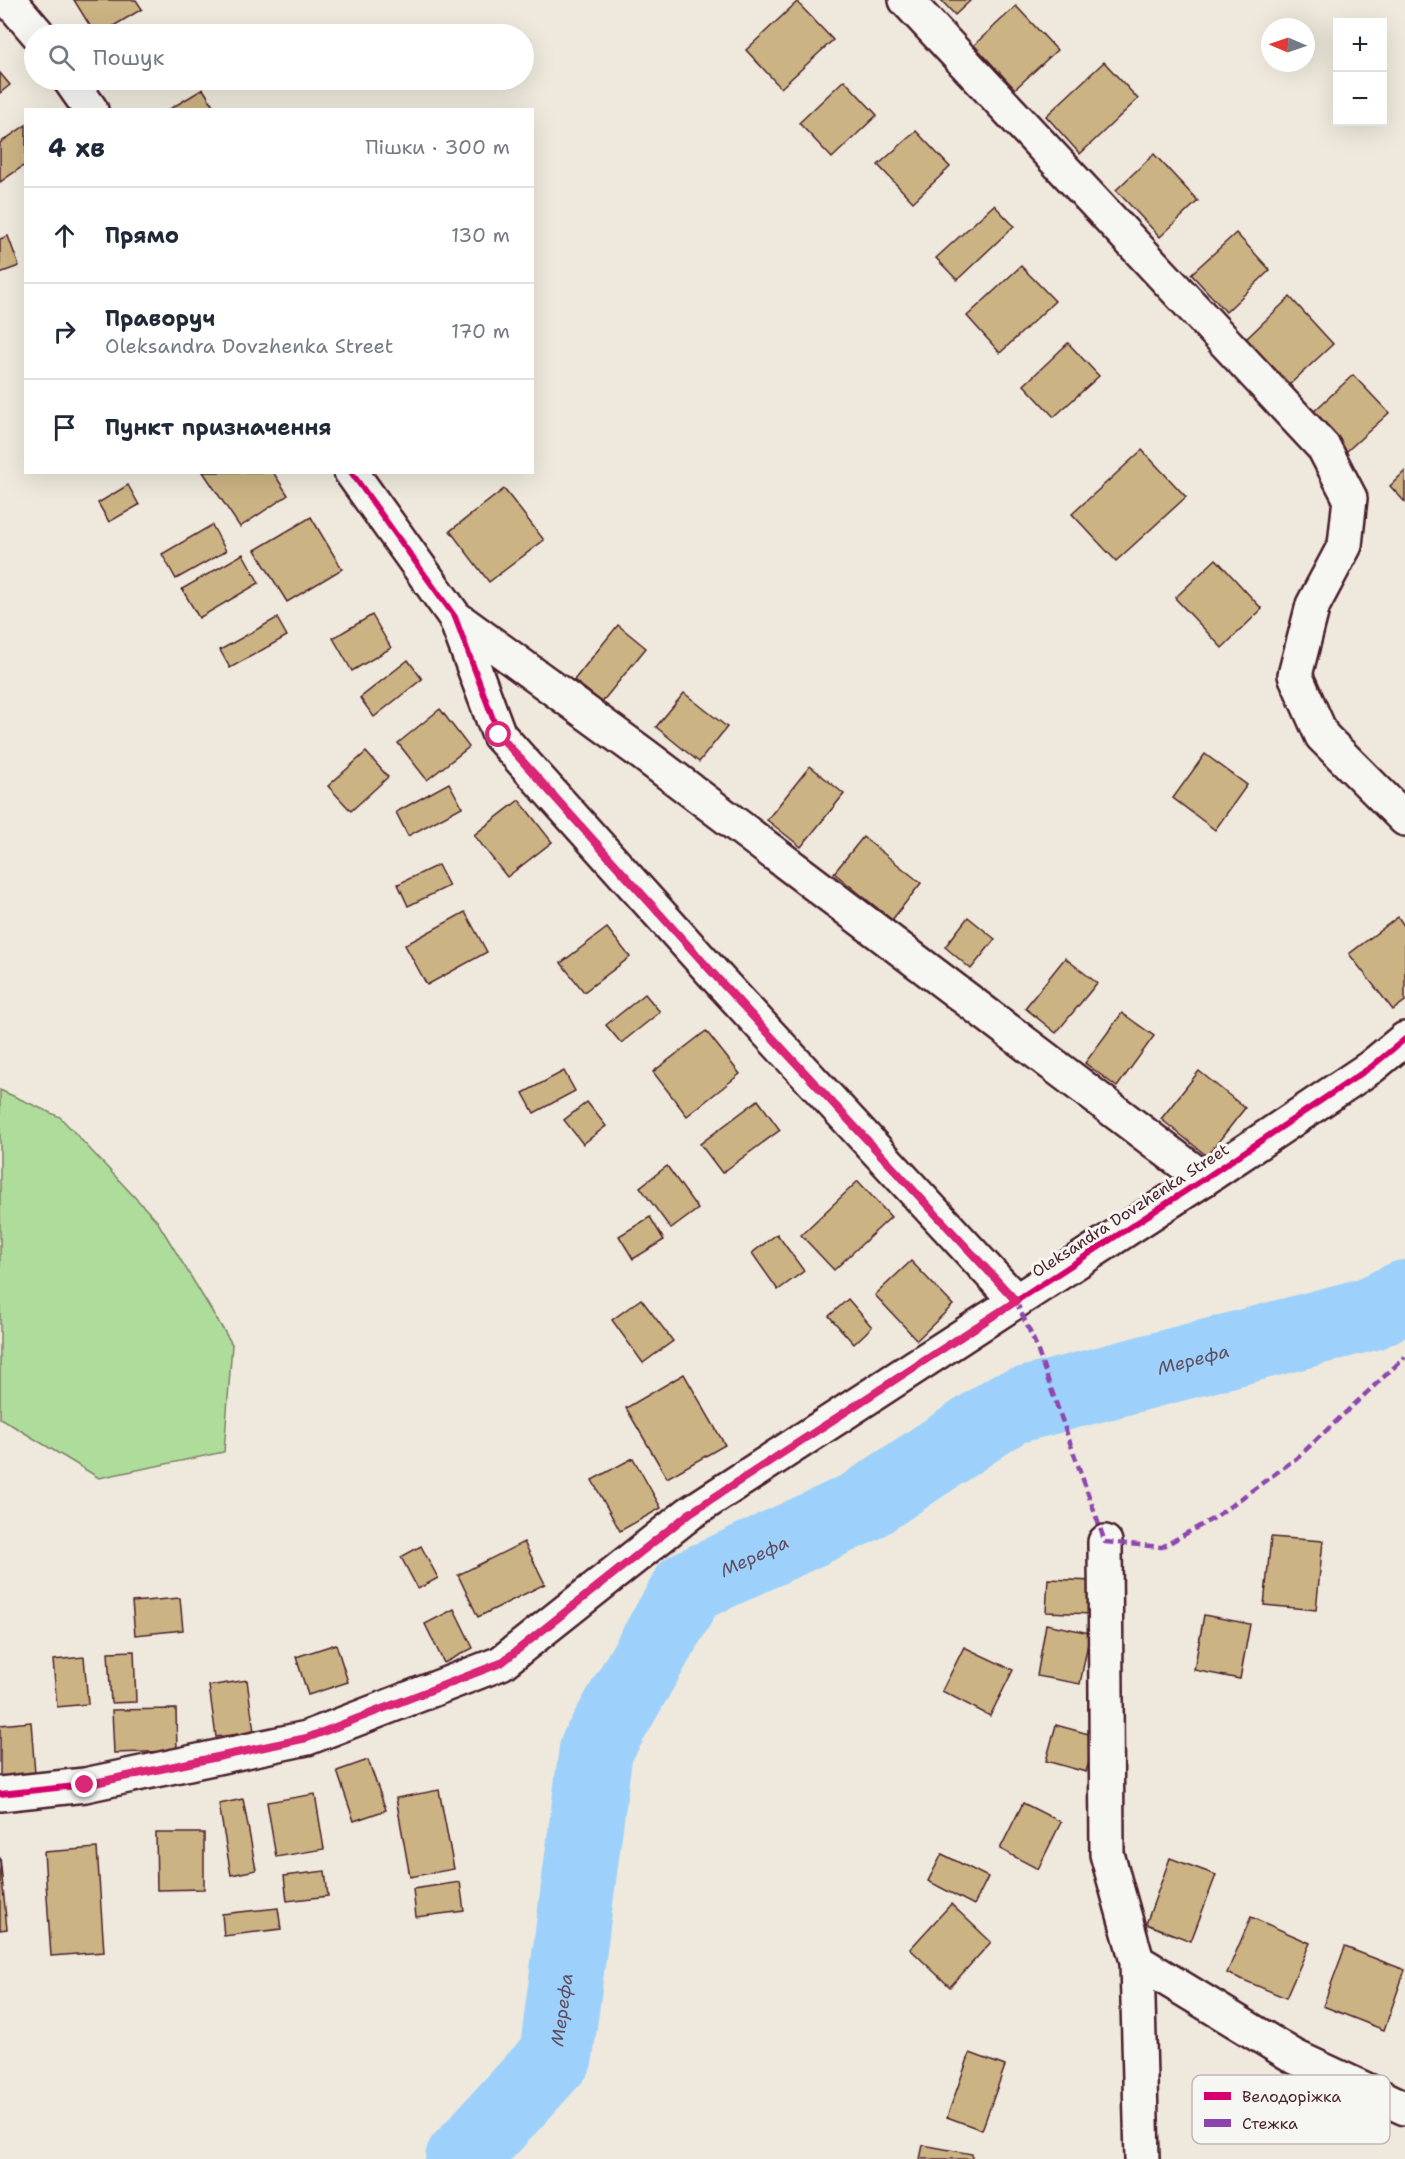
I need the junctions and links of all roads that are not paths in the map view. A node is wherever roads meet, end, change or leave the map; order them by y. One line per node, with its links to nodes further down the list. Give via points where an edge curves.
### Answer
1 (9, 0): 3 (street)
2 (906, 0): 8 (street, via 1324,448 1350,498 1345,545 1313,605 1295,675 1322,736)
3 (29, 24)
4 (77, 90): 5 (street)
5 (91, 108)
6 (352, 474): 7 (street)
7 (455, 617): 10 (street, via 643,754); 11 (street, via 499,735)
8 (1405, 819)
9 (1405, 1039): 10 (street, Oleksandra Dovzhenka Street, via 1371,1067)
10 (1204, 1179): 11 (street, Oleksandra Dovzhenka Street)
11 (1016, 1301): 13 (street, Oleksandra Dovzhenka Street, via 690,1513 501,1663 307,1738 85,1785)
12 (1105, 1542): 14 (street, via 1107,1854)
13 (0, 1794)
14 (1137, 1961): 15 (street, via 1295,2057); 18 (street)
15 (1334, 2075)
16 (1390, 2101): 17 (street)
17 (1405, 2108)
18 (1142, 2159)

